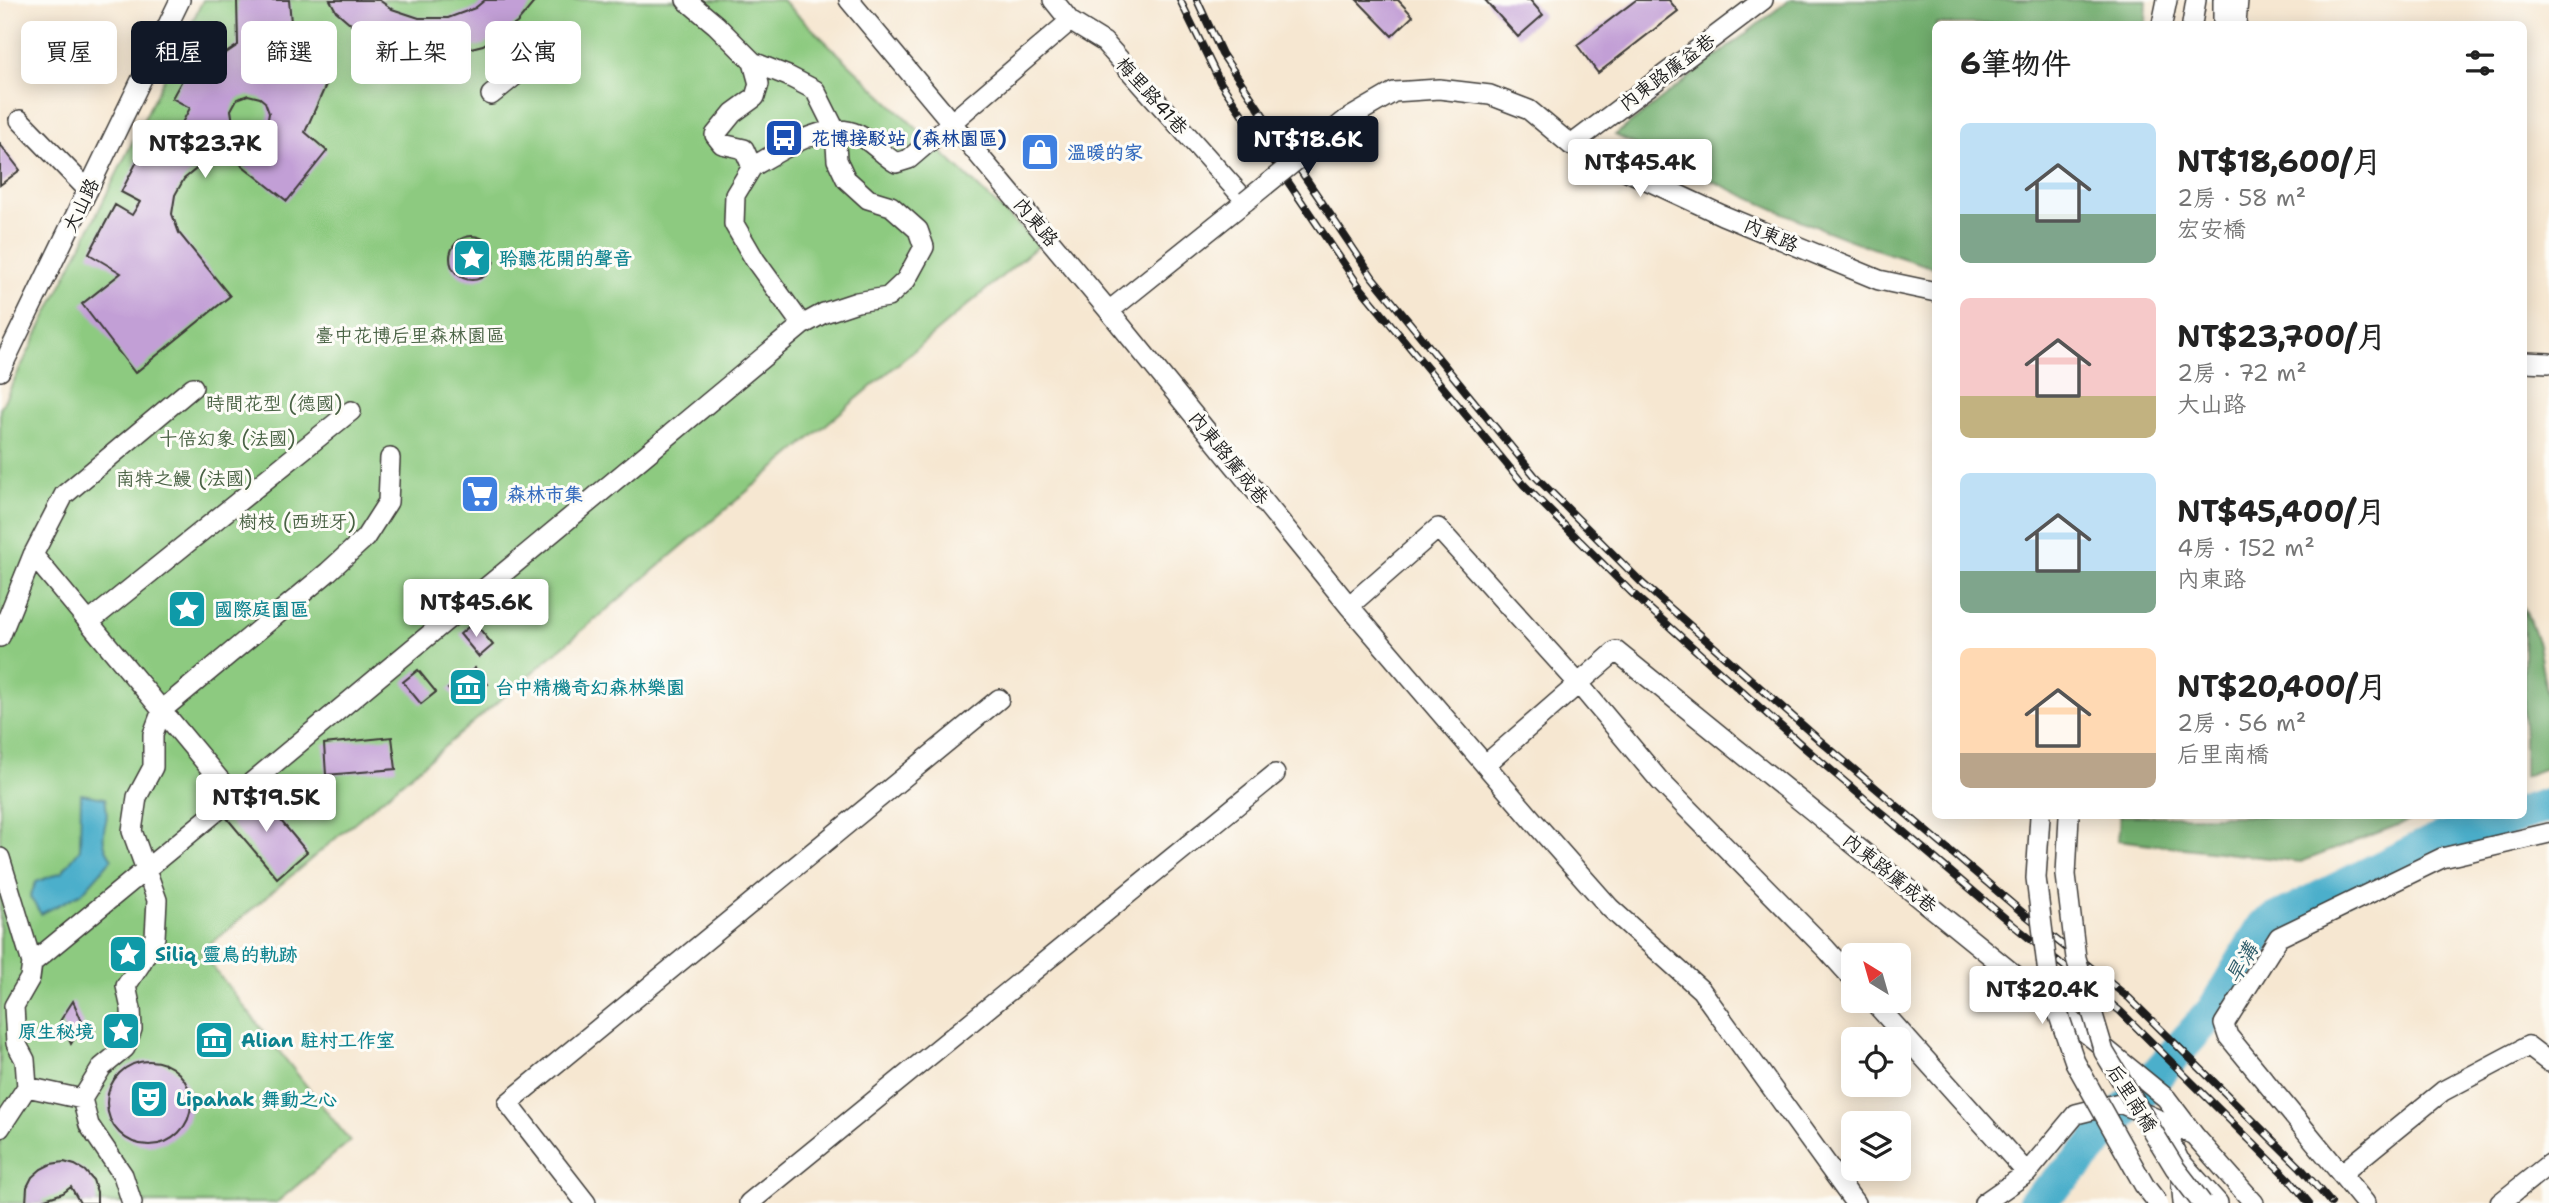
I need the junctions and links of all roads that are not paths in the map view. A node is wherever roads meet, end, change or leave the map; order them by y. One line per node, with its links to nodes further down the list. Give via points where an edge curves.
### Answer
1 (180, 0): 23 (street, 大山路)
2 (686, 0): 15 (street)
3 (849, 0): 19 (street, 內東路)
4 (1053, 0): 10 (street, 梅里路41巷)
5 (1763, 0): 21 (street, 內東路廣益巷)
6 (2167, 0): 11 (street)
7 (2196, 0): 12 (street)
8 (2223, 0): 13 (street)
9 (2238, 0): 14 (street)
10 (1070, 21): 19 (street); 24 (street, 梅里路41巷, via 1104,42)
11 (2163, 21)
12 (2192, 21)
13 (2222, 21)
14 (2236, 21)
15 (753, 62): 20 (street, via 815,90); 22 (street, via 759,84 755,97 733,113 715,135 722,144 744,149)
16 (505, 84): 17 (street)
17 (491, 95)
18 (20, 120): 23 (street)
19 (953, 122): 20 (street, via 909,159 896,163 857,134); 26 (street, 內東路)
20 (835, 130): 22 (street, via 810,136); 27 (street, via 837,160 846,179 868,199 891,206 918,230 924,247 906,280 888,297 857,302)
21 (1570, 145): 24 (street, 內東路, bridge, via 1529,110 1490,94 1439,89 1394,92 1346,120); 25 (street, 內東路, via 1879,280)
22 (752, 167): 27 (street, via 735,195 734,223)
23 (88, 190): 30 (street, 大山路)
24 (1246, 201): 26 (street)
25 (1932, 291)
26 (1109, 311): 35 (street, 內東路廣成巷)
27 (803, 325): 43 (street)
28 (2527, 362): 29 (street)
29 (2549, 363)
30 (0, 371)
31 (193, 387): 34 (street, via 64,495)
32 (351, 411): 36 (street)
33 (390, 458): 40 (street, via 388,502 365,538)
34 (33, 555): 36 (street); 37 (street)
35 (1349, 606): 38 (street, via 1438,528); 41 (street, 內東路廣成巷)
36 (89, 622): 40 (street)
37 (0, 637)
38 (1578, 683): 41 (street, 內東路廣成巷); 50 (street, via 1660,781); 57 (street, 內東路廣成巷, via 1616,652 2166,1098)
39 (999, 699): 63 (street, via 508,1103)
40 (162, 710): 43 (street); 48 (street, via 153,734 153,767 136,797 132,831)
41 (1485, 765): 65 (street, via 1610,908 1701,990)
42 (1275, 774): 64 (street)
43 (234, 797): 48 (street)
44 (2040, 819): 67 (street, 后里南橋, bridge, via 2036,878 2050,990 2075,1062)
45 (2069, 819): 69 (street, 后里南橋, bridge, via 2066,875 2076,958 2104,1052 2175,1168)
46 (2549, 833): 61 (street, via 2442,858 2279,937 2224,1024 2228,1036)
47 (0, 858): 49 (street)
48 (146, 871): 49 (street); 54 (street, via 157,900 155,937 126,986 132,1030 125,1048 102,1067)
49 (32, 963): 53 (street, via 30,978 14,1006 16,1043 25,1060)
50 (1841, 966)
51 (1884, 1013): 60 (street)
52 (2549, 1062): 61 (street, via 2528,1046 2443,1091)
53 (27, 1087): 54 (street); 56 (street)
54 (82, 1099): 62 (street, via 89,1125 123,1175)
55 (2160, 1120): 57 (street); 58 (street); 60 (street, bridge, via 2120,1102 2076,1114)
56 (0, 1128)
57 (2194, 1135): 71 (street)
58 (2179, 1160): 68 (street); 70 (street)
59 (2549, 1164): 73 (street)
60 (2027, 1173): 66 (street)
61 (2341, 1174): 72 (street)
62 (132, 1203)
63 (586, 1203)
64 (749, 1203)
65 (1855, 1203)
66 (1984, 1203)
67 (2158, 1203)
68 (2183, 1203)
69 (2202, 1203)
70 (2218, 1203)
71 (2254, 1203)
72 (2365, 1203)
73 (2500, 1203)

